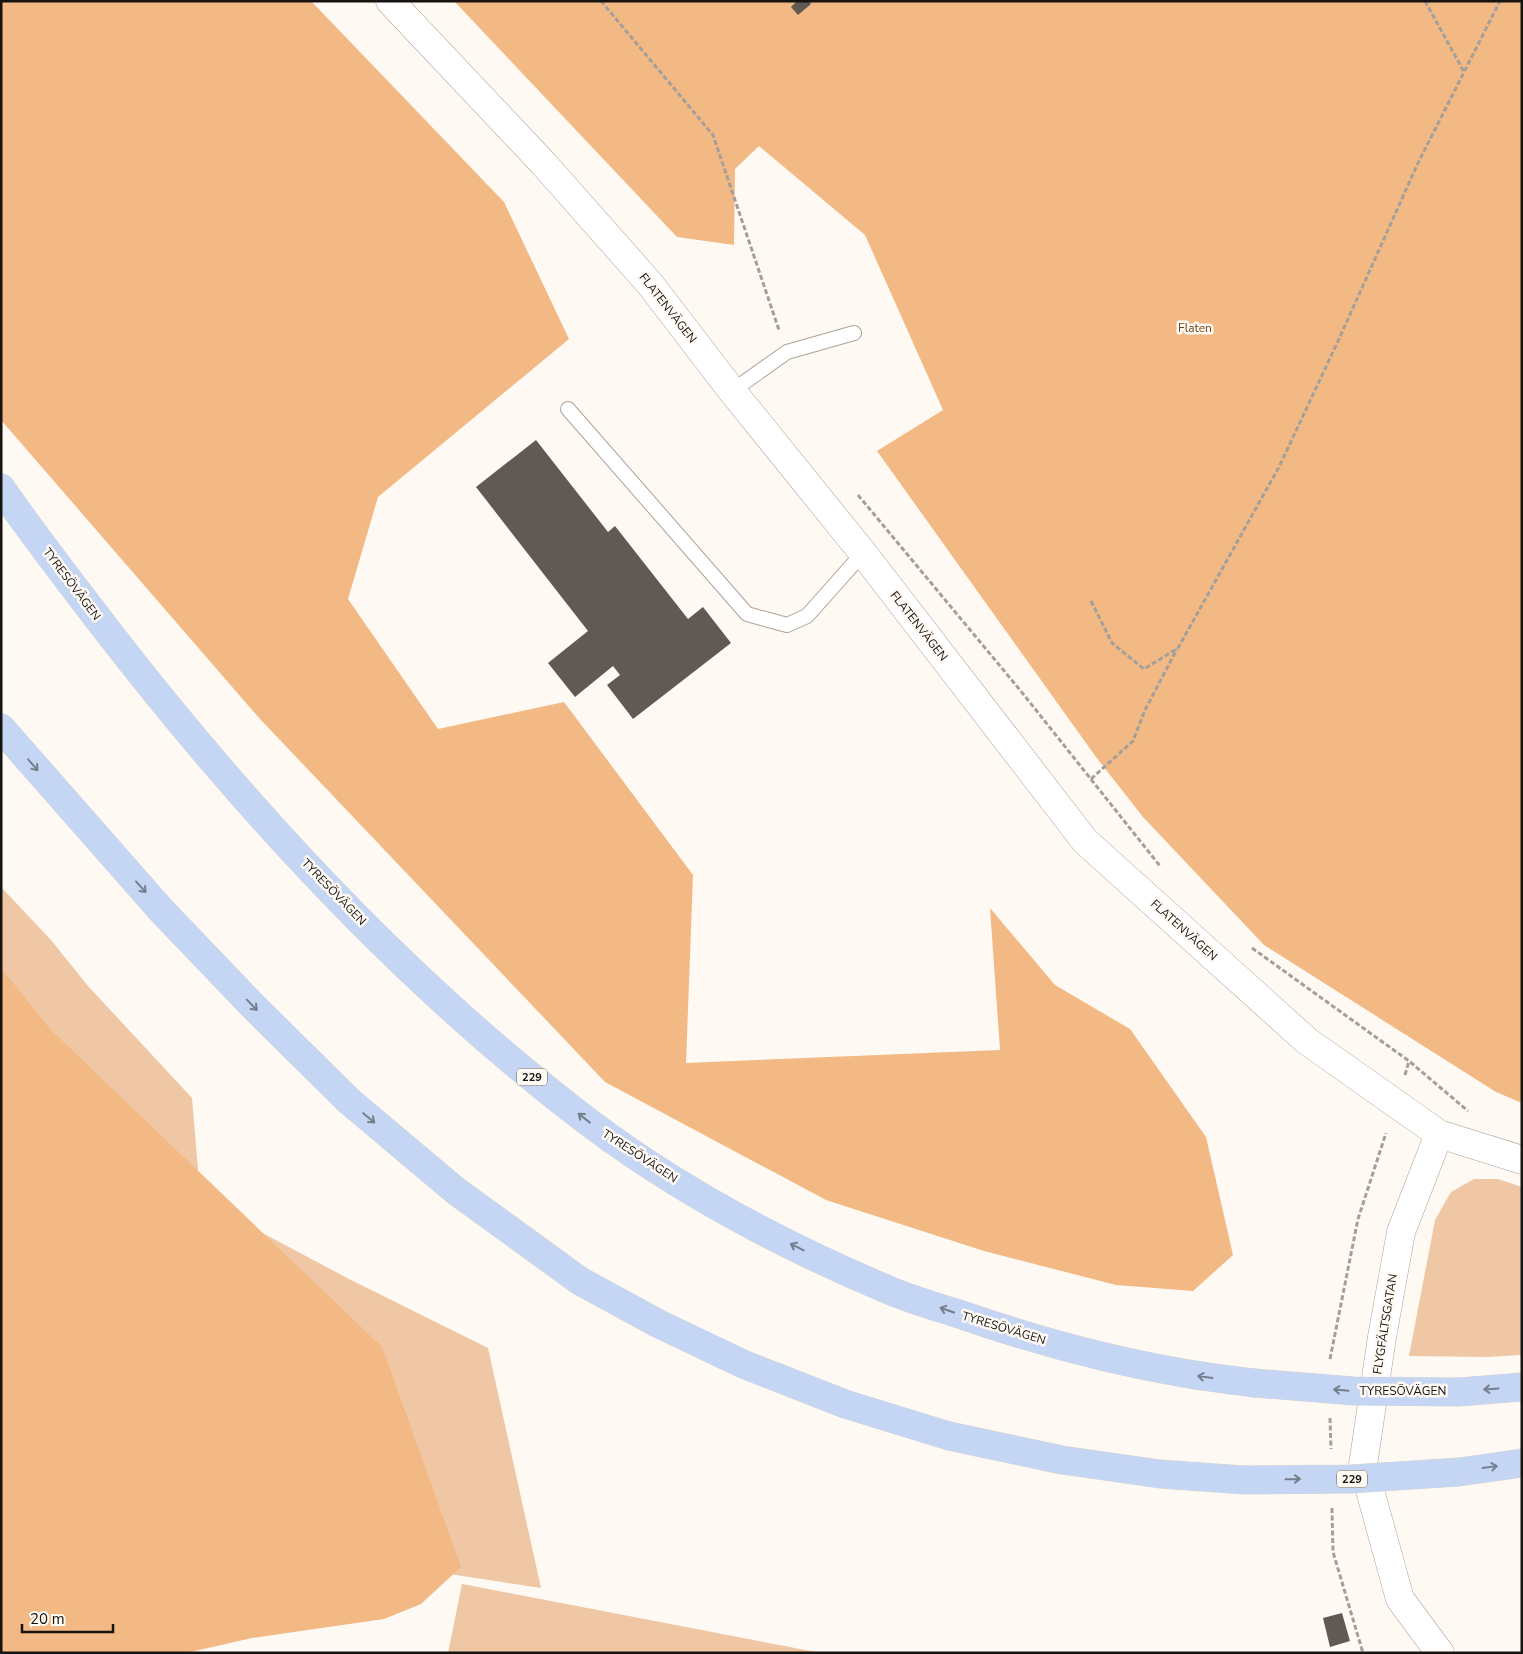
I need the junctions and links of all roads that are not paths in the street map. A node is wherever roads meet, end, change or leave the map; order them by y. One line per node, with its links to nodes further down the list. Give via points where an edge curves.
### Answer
1 (390, 1): 3 (street, FLATENVÄGEN, via 543,163 650,284)
2 (854, 333): 3 (lane, via 787,352)
3 (732, 391): 6 (street, FLATENVÄGEN)
4 (568, 409): 6 (lane, via 747,614 787,625 807,616)
5 (1, 488): 10 (highway, TYRESÖVÄGEN / 229, one-way to 5, bridge, via 1459,1392 1354,1391 1254,1383 1117,1360 1007,1331 894,1292 810,1254 663,1173 593,1126 530,1076 444,1001 361,921 213,762 140,673)
6 (863, 554): 8 (street, FLATENVÄGEN, via 1085,841 1307,1041)
7 (1, 728): 11 (highway, 229, one-way to 11, bridge, via 161,910 349,1101 456,1191 580,1281 659,1324 743,1364 844,1404 949,1436 1062,1460 1160,1474 1244,1480 1351,1479 1459,1472)
8 (1439, 1134): 9 (street, FLATENVÄGEN); 12 (street, FLYGFÄLTSGATAN, via 1400,1232 1362,1465 1400,1599)
9 (1522, 1160)
10 (1522, 1387)
11 (1522, 1463)
12 (1440, 1653)

